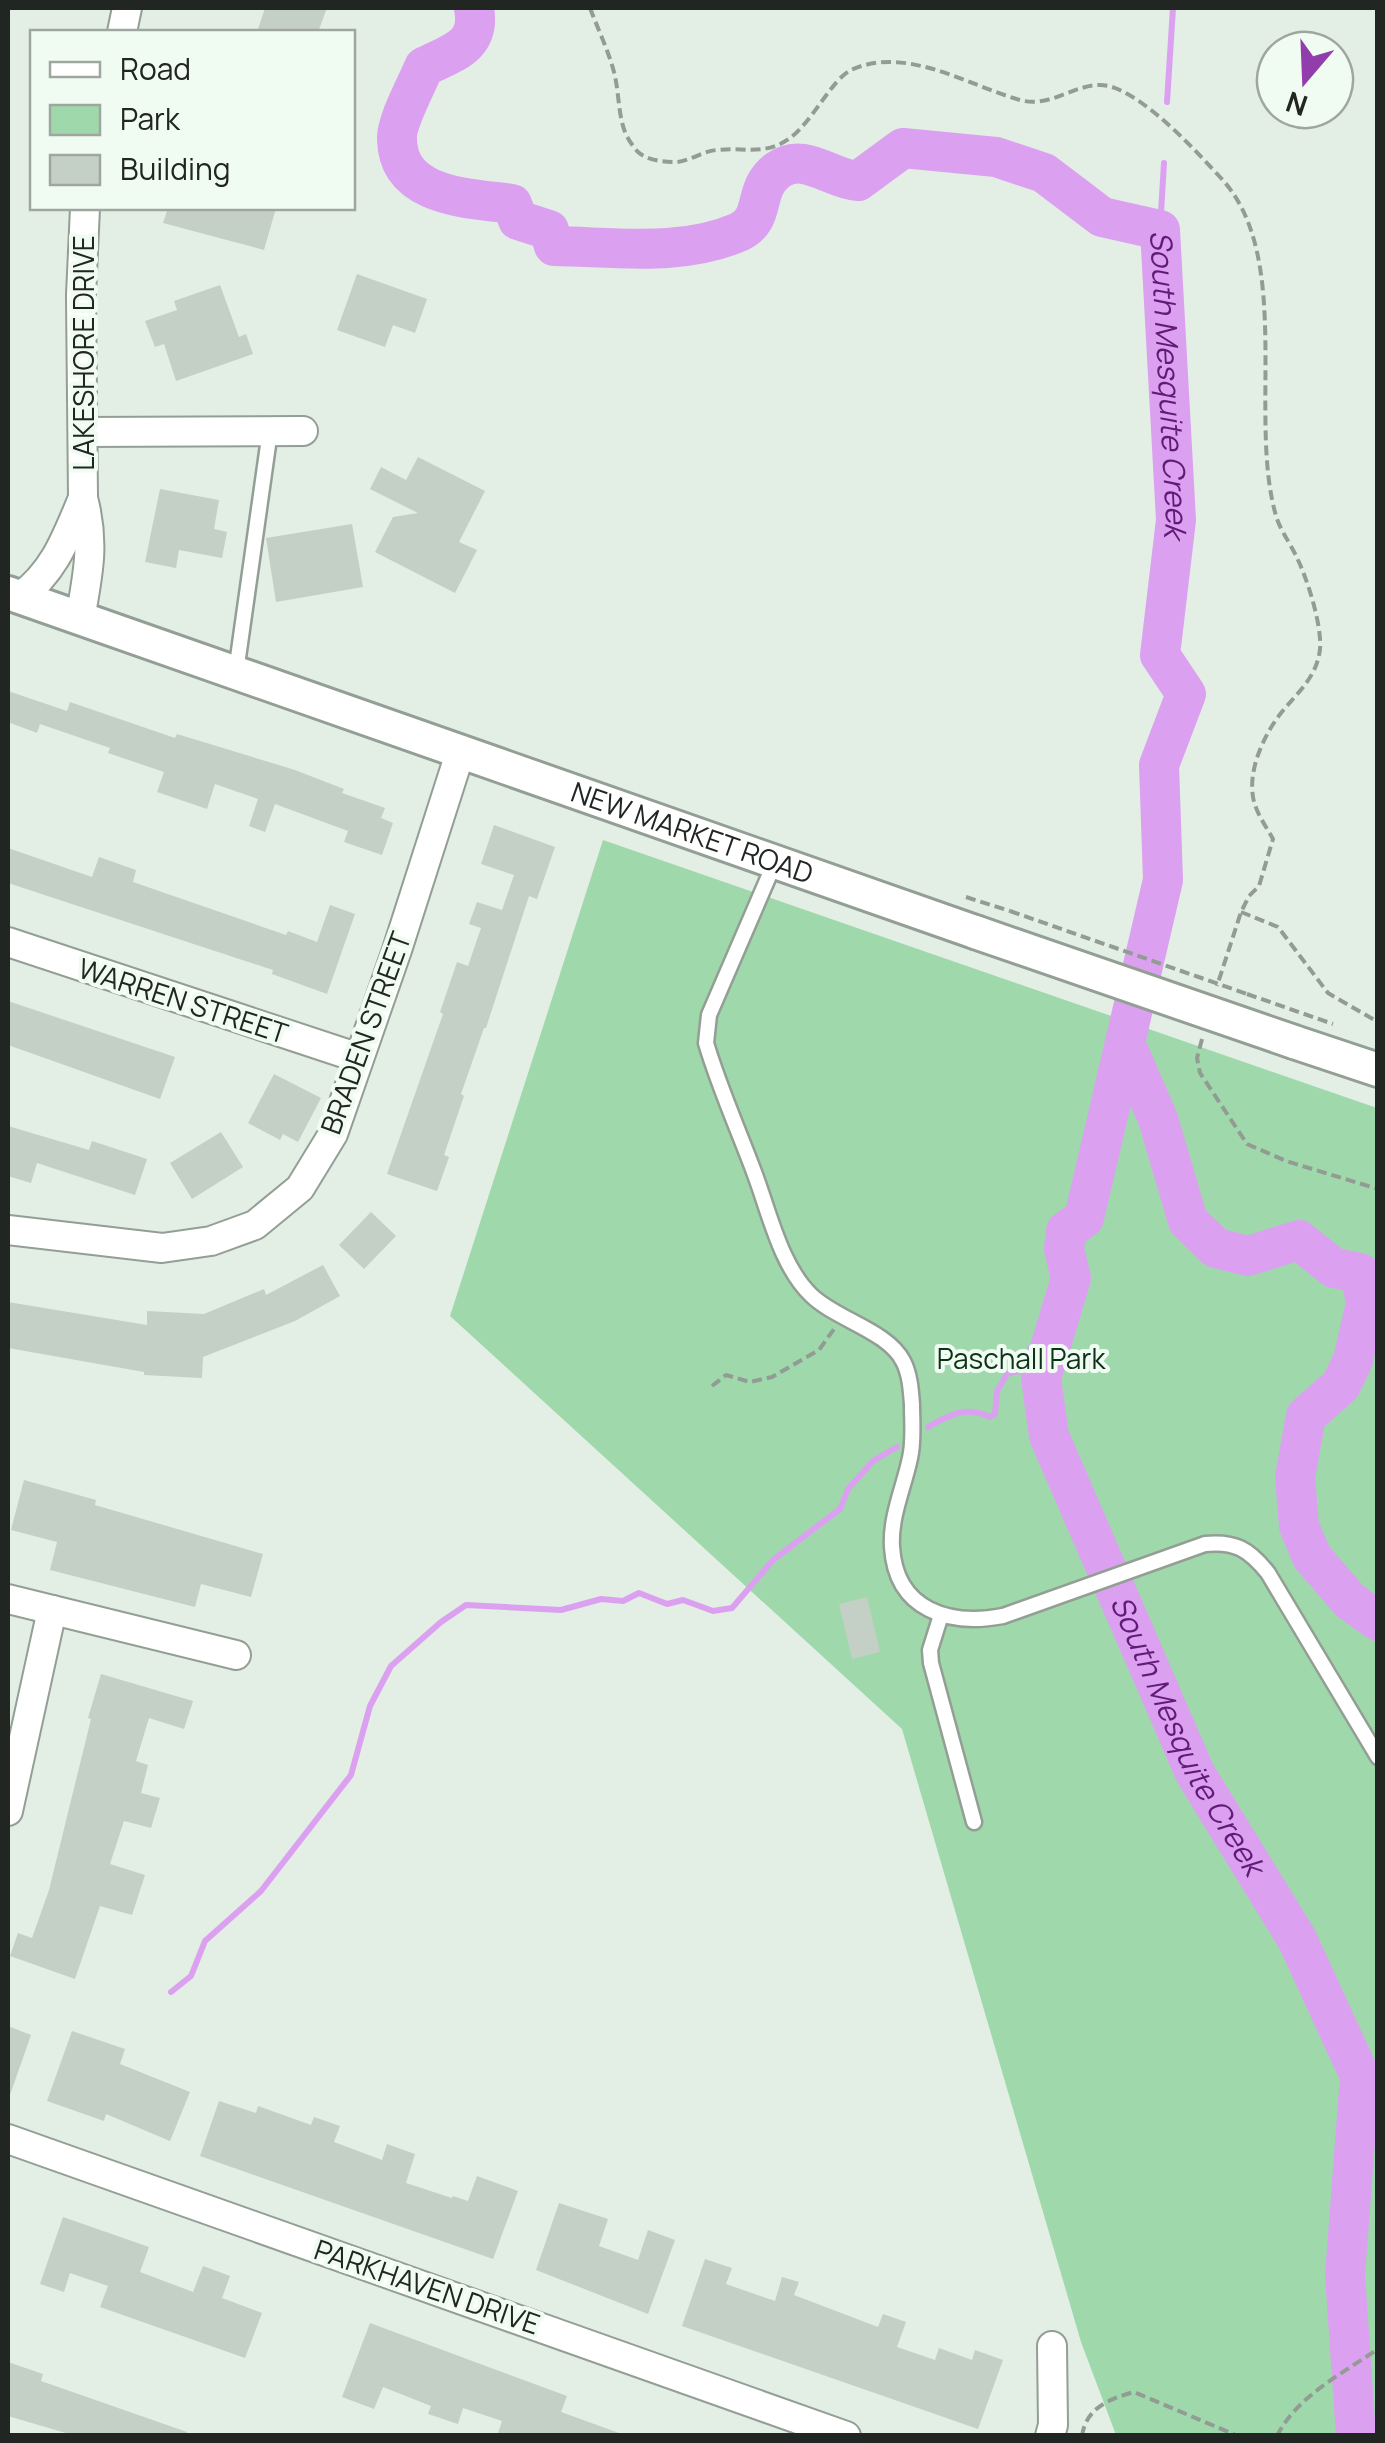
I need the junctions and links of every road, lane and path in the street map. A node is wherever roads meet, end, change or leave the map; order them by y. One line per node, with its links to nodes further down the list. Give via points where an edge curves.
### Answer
1 (590, 8): 13 (path, via 614,70 625,132 653,160 679,163 695,154 760,152 783,143 813,118 846,72 888,62 1020,100 1042,102 1082,87 1112,86 1142,102 1224,181 1254,244 1271,487 1278,521 1310,592 1320,647 1305,688 1260,750 1252,788 1274,839 1259,886)
2 (85, 210): 4 (street, LAKESHORE DRIVE)
3 (303, 431): 5 (street)
4 (83, 432): 5 (street); 6 (street, LAKESHORE DRIVE)
5 (270, 432): 9 (lane)
6 (83, 498): 7 (street, LAKESHORE DRIVE, via 41,582); 8 (street, LAKESHORE DRIVE, via 91,556)
7 (14, 595): 8 (street, NEW MARKET ROAD)
8 (80, 618): 9 (street, NEW MARKET ROAD)
9 (236, 672): 10 (street, NEW MARKET ROAD)
10 (461, 750): 11 (street, NEW MARKET ROAD); 19 (street, BRADEN STREET)
11 (776, 861): 20 (street, NEW MARKET ROAD, bridge); 23 (lane, via 708,1015 706,1044 793,1271 812,1297)
12 (1010, 911): 18 (path, bridge)
13 (1241, 912): 15 (path); 16 (path, via 1278,928 1328,993)
14 (8, 942): 19 (street, WARREN STREET)
15 (1214, 996)
16 (1378, 1022)
17 (1205, 1027): 21 (path, via 1200,1073 1247,1144)
18 (1344, 1028)
19 (359, 1058): 22 (street, BRADEN STREET, via 333,1134 300,1188 255,1225 162,1248)
20 (1378, 1070)
21 (1378, 1189)
22 (8, 1230)
23 (842, 1317): 24 (path, via 818,1350 772,1377 750,1382 726,1375); 27 (lane, via 891,1346 904,1362 913,1435 892,1548 908,1591)
24 (712, 1386)
25 (8, 1598): 26 (street)
26 (52, 1610): 28 (street); 30 (street)
27 (941, 1615): 29 (lane, via 969,1621 1003,1616 1205,1544 1237,1545 1268,1573); 31 (lane, via 932,1663)
28 (236, 1655)
29 (1378, 1758)
30 (8, 1811)
31 (974, 1822)
32 (8, 2139): 35 (street, PARKHAVEN DRIVE)
33 (1052, 2346): 36 (street)
34 (1378, 2348): 39 (path, via 1287,2417)
35 (846, 2436)
36 (1050, 2436)
37 (1082, 2436): 38 (path, via 1094,2408 1134,2392)
38 (1238, 2436)
39 (1276, 2436)

